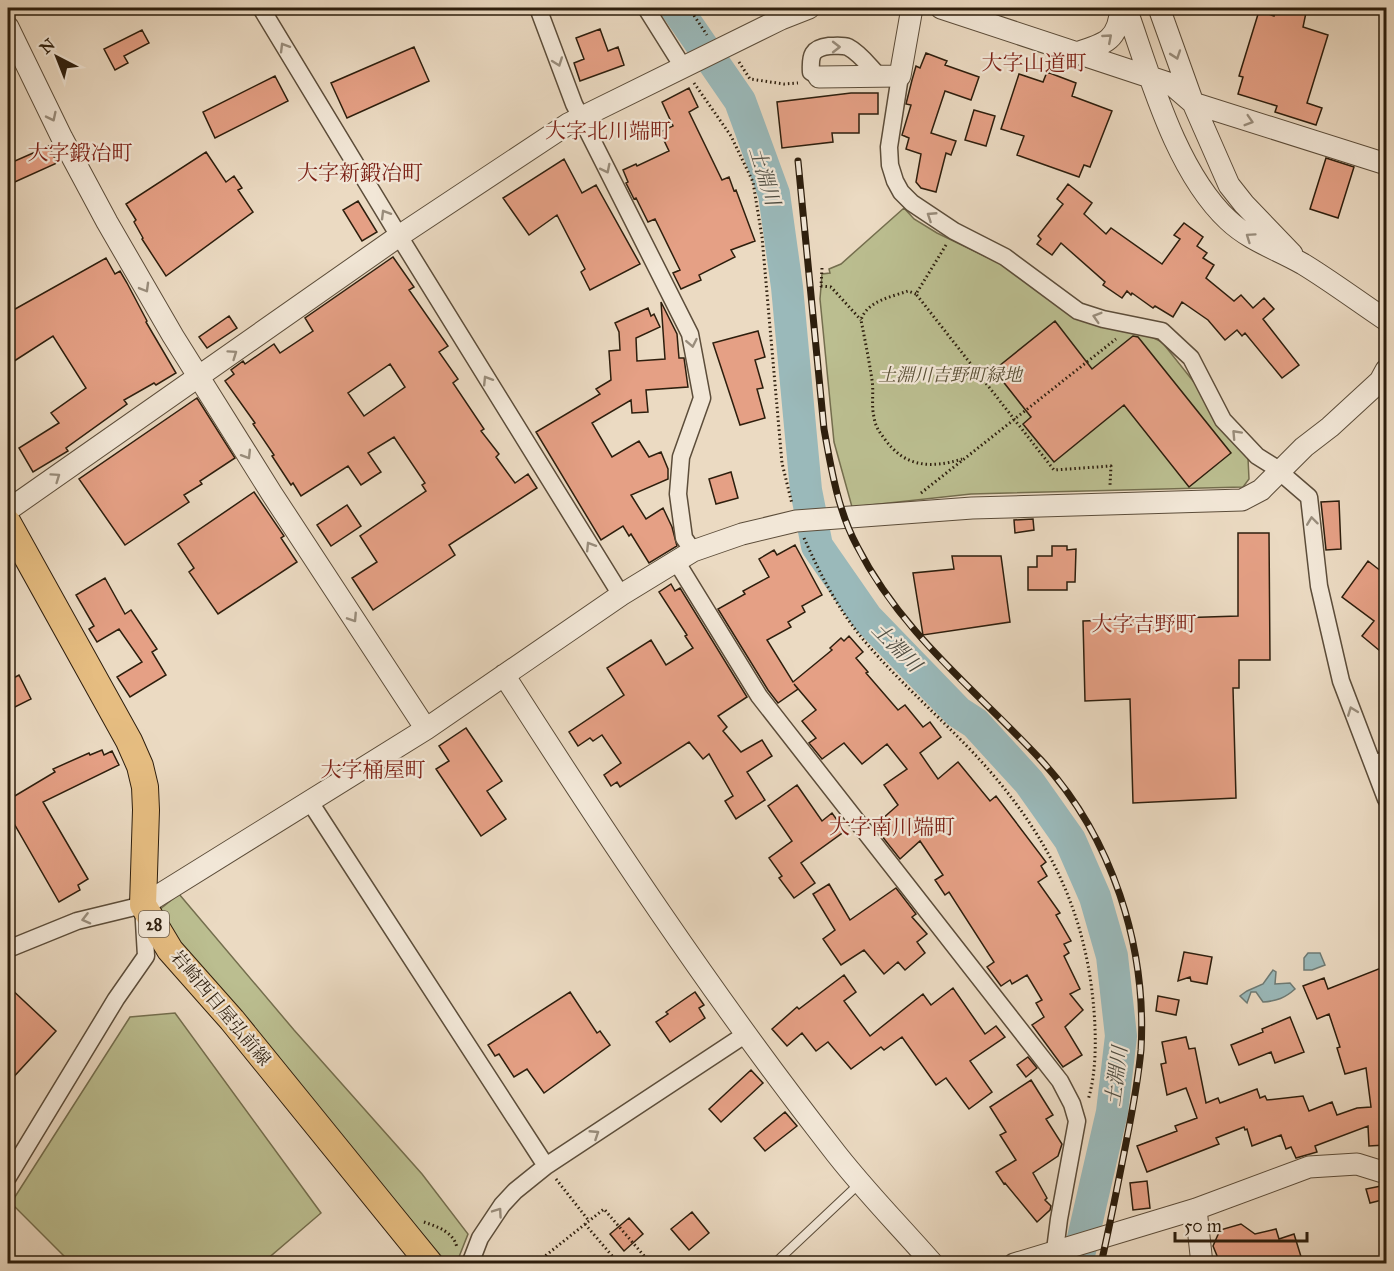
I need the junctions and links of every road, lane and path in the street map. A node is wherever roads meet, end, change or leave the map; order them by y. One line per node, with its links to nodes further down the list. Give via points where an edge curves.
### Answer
1 (261, 8): 23 (street, one-way to 1)
2 (538, 8): 20 (street, one-way to 20)
3 (646, 8): 15 (street)
4 (689, 8): 12 (path)
5 (809, 8): 12 (street)
6 (912, 8): 16 (street)
7 (941, 8): 13 (street)
8 (1121, 8): 13 (street, one-way to 8, via 1113,37)
9 (1126, 8): 18 (street)
10 (1159, 8): 19 (street, one-way to 19)
11 (8, 27): 31 (street, one-way to 31, via 107,222)
12 (711, 43): 15 (street)
13 (1076, 54): 18 (street)
14 (738, 60): 17 (path, via 750,79 761,82 784,84)
15 (688, 70): 20 (street); 38 (path, via 731,136 753,182 762,237 782,463)
16 (890, 76): 17 (street); 17 (street, one-way to 16, via 811,72 810,59 820,47 834,46 846,46); 22 (street, one-way to 16, via 912,203 895,181 889,147)
17 (819, 77)
18 (1152, 80): 19 (street, via 1171,84); 24 (street, one-way to 18, via 1254,241 1211,201 1179,148)
19 (1193, 103): 21 (street, one-way to 21); 24 (street, via 1229,185)
20 (580, 116): 23 (street); 40 (street, one-way to 40, via 690,334 702,398 681,457 678,494)
21 (1386, 164)
22 (954, 231): 26 (path); 29 (street, one-way to 22, via 1078,311 1005,257)
23 (399, 236): 31 (street, one-way to 23); 41 (street, one-way to 23)
24 (1302, 264): 28 (street)
25 (822, 268): 27 (path, via 820,286 831,287)
26 (916, 294): 27 (path, via 908,291 872,305 863,312); 32 (path)
27 (861, 320): 33 (path, via 873,382 873,416 887,443 902,457 919,464 945,465)
28 (1386, 320)
29 (1134, 325): 32 (path); 34 (street, one-way to 29, via 1257,456 1223,420 1191,358 1162,331)
30 (1386, 370): 34 (street, via 1380,381)
31 (199, 378): 37 (street, one-way to 31); 43 (street, one-way to 43)
32 (1014, 419): 33 (path); 36 (path, via 1054,470 1111,466)
33 (964, 459): 35 (path)
34 (1280, 472): 36 (street, via 1262,490 1242,500); 44 (street, one-way to 34, via 1341,681 1319,586 1309,497)
35 (920, 494)
36 (1110, 504): 38 (street, via 972,508)
37 (8, 510)
38 (799, 521): 40 (street, via 742,534); 50 (path, via 837,604 860,635 998,781 1039,835 1060,873 1088,956 1094,1010 1095,1052 1089,1098)
39 (8, 523): 47 (main road, 28, via 140,766 146,810)
40 (684, 556): 41 (street); 50 (street, via 759,696 1060,1081)
41 (621, 596): 42 (street)
42 (504, 675): 43 (street); 49 (street, via 614,848)
43 (426, 729): 46 (street)
44 (1380, 762): 45 (street)
45 (1386, 799)
46 (310, 802): 47 (street); 51 (street)
47 (143, 905): 48 (street, one-way to 48, via 77,921); 53 (street, via 146,956); 59 (main road, 岩崎西目屋弘前線 / 28, via 170,950)
48 (8, 949)
49 (746, 1034): 51 (street, one-way to 49); 54 (street)
50 (1077, 1121): 58 (street)
51 (546, 1166): 56 (path); 60 (street, one-way to 51, via 480,1238 502,1205)
52 (1386, 1173): 55 (street, via 1357,1164 1309,1167)
53 (8, 1177)
54 (861, 1182): 64 (lane); 65 (street)
55 (1196, 1209): 58 (street); 67 (street)
56 (589, 1221): 57 (path); 63 (path, via 604,1209)
57 (585, 1224): 61 (path); 62 (path)
58 (1055, 1250): 66 (street)
59 (430, 1263)
60 (470, 1263)
61 (535, 1263)
62 (619, 1263)
63 (651, 1263)
64 (774, 1263)
65 (933, 1263)
66 (1014, 1263)
67 (1202, 1263)

